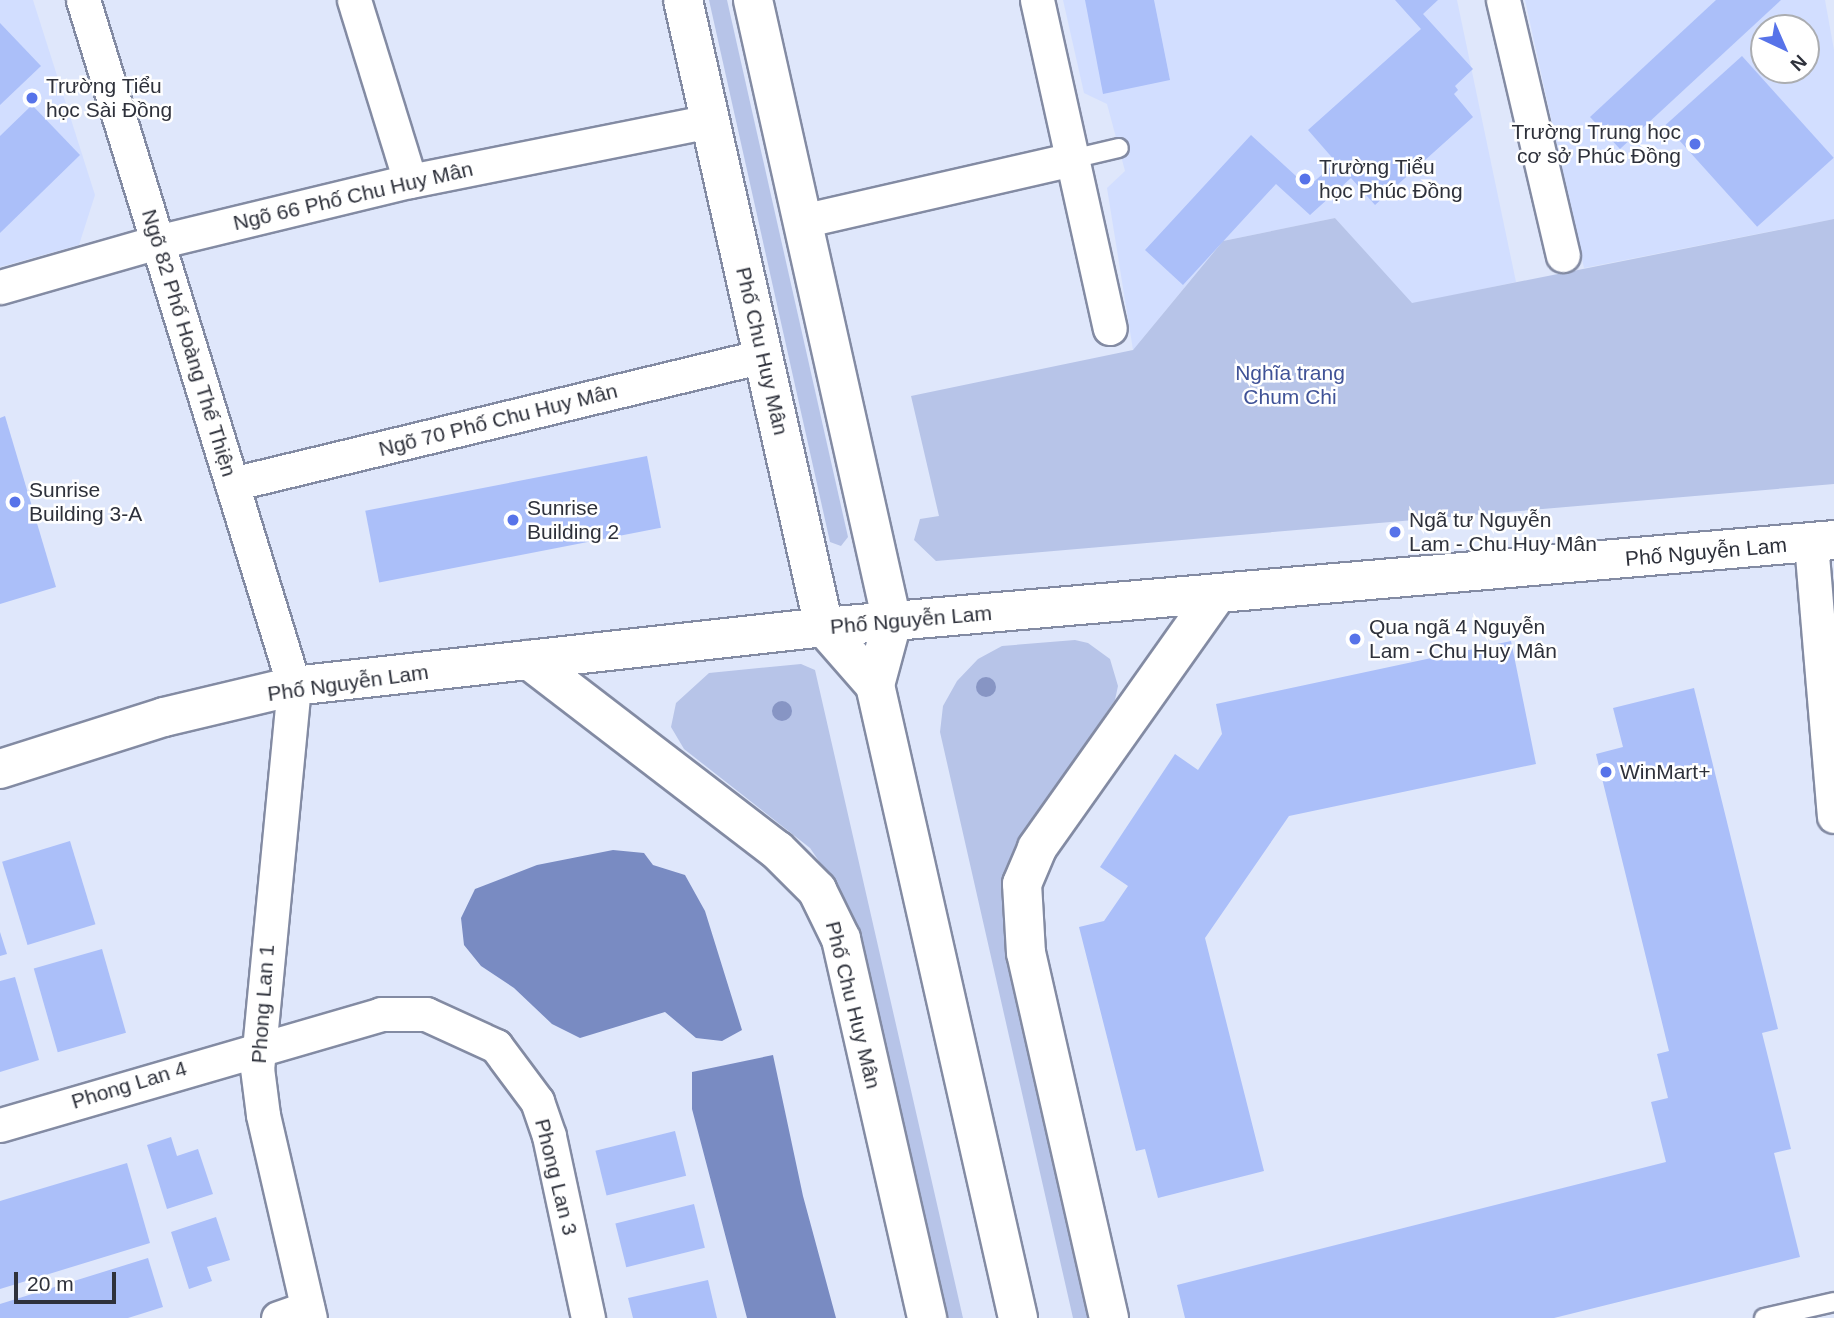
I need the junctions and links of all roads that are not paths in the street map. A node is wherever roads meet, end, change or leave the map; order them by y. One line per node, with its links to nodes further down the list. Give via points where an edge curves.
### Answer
1 (83, 0): 12 (street, Ngõ 82 Phố Hoàng Thế Thiện)
2 (354, 0): 10 (street)
3 (683, 0): 7 (main road, Phố Chu Huy Mân)
4 (753, 0): 11 (main road, Phố Chu Huy Mân)
5 (1037, 0): 9 (street)
6 (1503, 0): 13 (street)
7 (710, 121): 10 (street, Ngõ 66 Phố Chu Huy Mân); 16 (main road, Phố Chu Huy Mân)
8 (1119, 148): 9 (lane)
9 (1072, 159): 11 (street); 15 (street)
10 (410, 181): 12 (street, Ngõ 66 Phố Chu Huy Mân)
11 (802, 221): 20 (main road, Phố Chu Huy Mân)
12 (157, 242): 14 (street, Ngõ 66 Phố Chu Huy Mân); 17 (street, Ngõ 82 Phố Hoàng Thế Thiện)
13 (1563, 255)
14 (0, 288)
15 (1110, 328)
16 (763, 356): 17 (street, Ngõ 70 Phố Chu Huy Mân); 21 (main road, Phố Chu Huy Mân)
17 (232, 484): 24 (street, Ngõ 82 Phố Hoàng Thế Thiện)
18 (1823, 541): 19 (main road, Phố Nguyễn Lam); 26 (street)
19 (1217, 594): 20 (main road, Phố Nguyễn Lam); 34 (main road, via 1037,848 1022,884 1026,953)
20 (892, 622): 21 (main road, Phố Nguyễn Lam); 23 (main road, Phố Chu Huy Mân)
21 (824, 626): 22 (main road, Phố Nguyễn Lam); 23 (main road, Phố Chu Huy Mân)
22 (529, 660): 24 (main road, Phố Nguyễn Lam); 32 (main road, Phố Chu Huy Mân, via 777,850 817,890 841,939)
23 (874, 685): 33 (main road, Phố Chu Huy Mân)
24 (294, 686): 25 (main road, Phố Nguyễn Lam, via 164,718); 27 (street, Phong Lan 1)
25 (0, 769)
26 (1834, 816)
27 (258, 1046): 28 (street, Phong Lan 4); 30 (street, Phong Lan 1, via 263,1115); 31 (street, Phong Lan 3, via 381,1014 426,1014 496,1046 537,1101 549,1136)
28 (0, 1125)
29 (1834, 1302): 35 (lane)
30 (298, 1315)
31 (588, 1318)
32 (927, 1318)
33 (1018, 1318)
34 (1109, 1318)
35 (1764, 1318)

